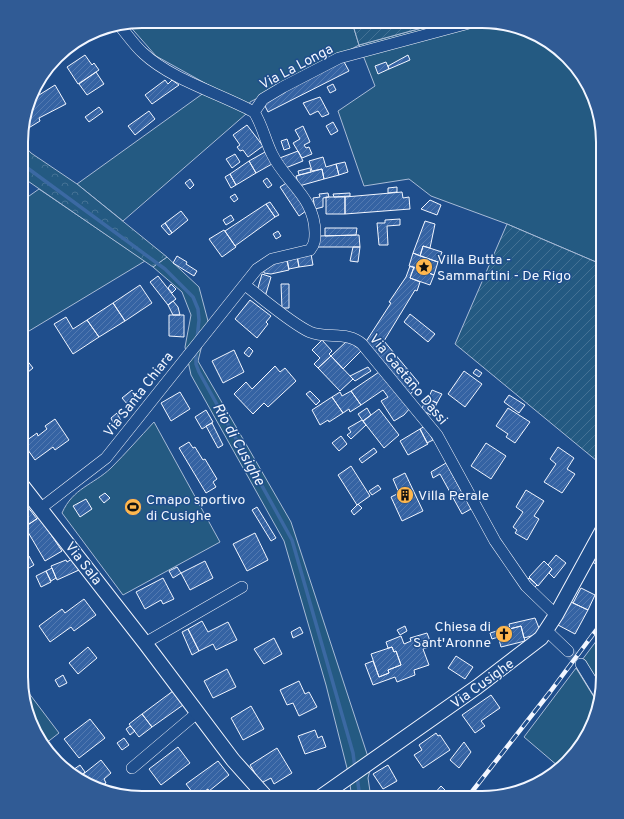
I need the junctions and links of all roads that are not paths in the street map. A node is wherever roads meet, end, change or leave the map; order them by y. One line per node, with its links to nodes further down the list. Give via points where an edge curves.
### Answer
1 (451, 28): 3 (street, Via La Longa, via 339,58 263,99)
2 (123, 29): 3 (street, via 143,53 156,62 187,81)
3 (254, 112): 4 (street, via 282,172 296,185 308,206 314,220 314,242 312,248 307,251 283,255 266,262)
4 (245, 285): 6 (street, Via Santa Chiara, via 106,458); 9 (street, Via Gaetano Dassi, via 310,332 326,336 351,337 362,344 437,435 495,541 526,586)
5 (28, 492): 6 (street, Via Sala)
6 (42, 508): 11 (street, Via Sala)
7 (596, 542): 9 (street, Via Cusighe)
8 (242, 587): 11 (street)
9 (556, 615): 10 (street, Via Cusighe)
10 (546, 630): 12 (street); 18 (street, Via Cusighe, via 541,638 506,665)
11 (145, 643): 15 (street, Via Sala)
12 (568, 651)
13 (581, 664): 14 (street)
14 (596, 688)
15 (197, 713): 16 (street); 17 (street, Via Sala)
16 (132, 768)
17 (261, 791)
18 (328, 791)

